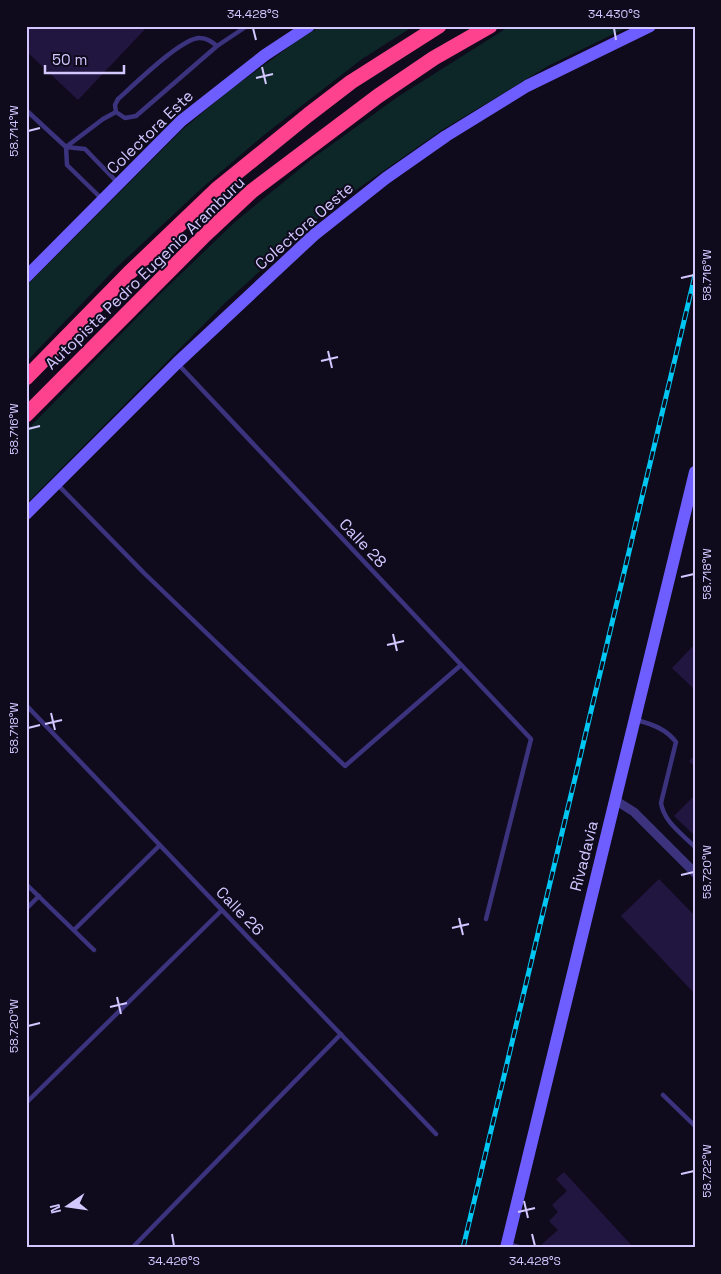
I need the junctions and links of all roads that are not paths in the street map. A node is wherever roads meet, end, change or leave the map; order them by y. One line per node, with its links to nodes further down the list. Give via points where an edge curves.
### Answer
1 (247, 26): 6 (lane)
2 (309, 26): 10 (street, Colectora Este, via 265,55 181,121)
3 (440, 26): 14 (highway, Autopista Pedro Eugenio Aramburu, via 352,82 218,188)
4 (490, 26): 15 (highway, Autopista Pedro Eugenio Aramburu, via 434,58 378,96 252,191)
5 (650, 26): 13 (street, Colectora Oeste, via 527,86 386,178 314,235)
6 (217, 46): 8 (lane, via 136,116 124,118); 8 (lane, via 198,38 183,43 118,99)
7 (26, 110): 9 (lane)
8 (116, 112): 9 (lane)
9 (66, 147): 10 (lane, via 85,149); 11 (lane, via 67,165)
10 (119, 184): 11 (street, Colectora Este)
11 (103, 200): 12 (street, Colectora Este)
12 (26, 277)
13 (177, 363): 17 (street, Colectora Oeste); 19 (lane, Calle 28)
14 (26, 378)
15 (26, 415)
16 (695, 472): 21 (street, Rivadavia)
17 (57, 484): 18 (street, Colectora Oeste); 19 (lane, via 144,573 345,766)
18 (26, 514)
19 (461, 666): 30 (lane, Calle 28, via 531,739)
20 (26, 706): 23 (lane, Calle 26)
21 (635, 719): 22 (street, Rivadavia); 24 (lane, via 659,727 676,742 661,803 663,813)
22 (615, 800): 25 (street, via 634,812); 38 (street, Rivadavia)
23 (160, 845): 29 (lane, Calle 26); 31 (lane)
24 (695, 847)
25 (695, 873)
26 (26, 884): 27 (lane)
27 (39, 896): 28 (lane); 31 (lane)
28 (26, 909)
29 (222, 910): 33 (lane, Calle 26); 35 (lane)
30 (486, 919)
31 (74, 930): 32 (lane)
32 (94, 950)
33 (341, 1034): 37 (lane, Calle 26); 39 (lane)
34 (663, 1095): 36 (lane)
35 (26, 1103)
36 (695, 1126)
37 (436, 1134)
38 (506, 1246): 40 (lane)
39 (132, 1248)
40 (522, 1248)

